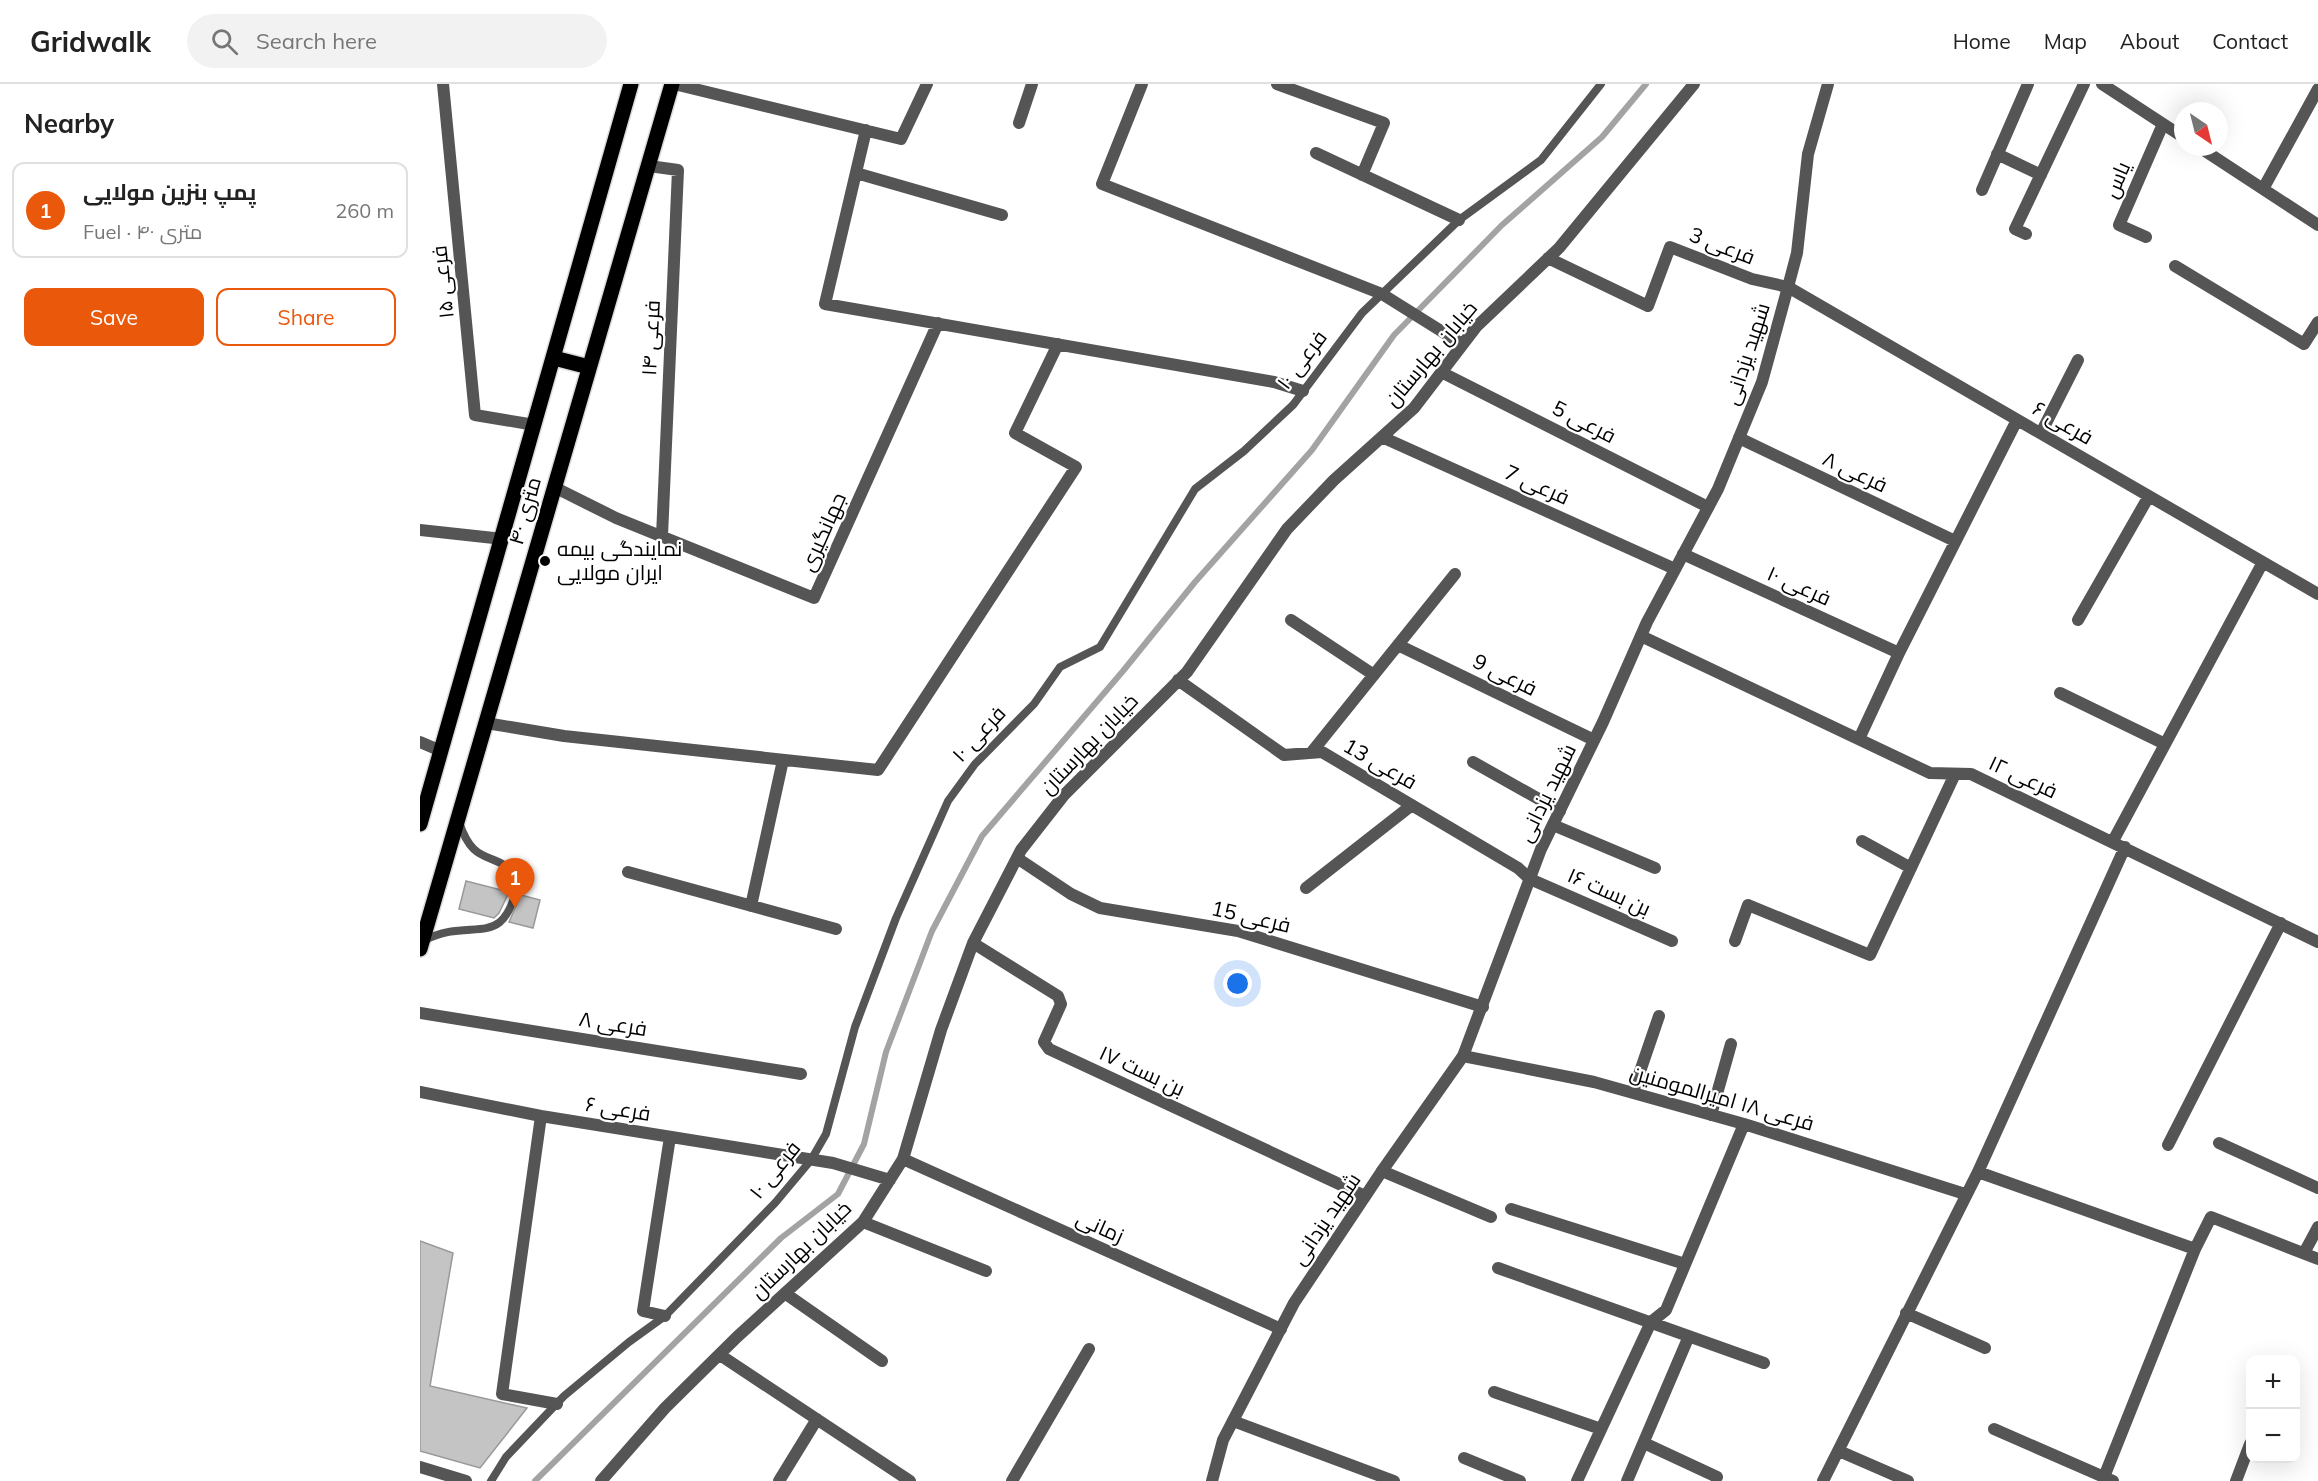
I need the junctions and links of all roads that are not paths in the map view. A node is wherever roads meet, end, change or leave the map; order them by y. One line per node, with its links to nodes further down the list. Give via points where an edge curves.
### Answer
1 (443, 84): 47 (street, فرعی ۱۵, via 475,415)
2 (631, 84): 41 (main road, ۴۰ متری)
3 (673, 84): 17 (street); 22 (main road, ۴۰ متری)
4 (927, 84): 17 (street, via 901,139)
5 (1032, 84): 15 (street)
6 (1142, 84): 36 (street, via 1102,184)
7 (1276, 84): 24 (street, via 1384,123)
8 (1601, 84): 29 (lane, فرعی ۱۰, via 1541,160)
9 (1694, 84): 33 (street, خیابان بهارستان)
10 (1828, 84): 35 (street, شهید یزدانی, via 1808,154 1797,253)
11 (2028, 84): 20 (street)
12 (2084, 84): 25 (street)
13 (2102, 84): 16 (street)
14 (2318, 89): 26 (street)
15 (1019, 123)
16 (2163, 124): 18 (street); 32 (street, یاس, via 2119,225)
17 (866, 130): 23 (street)
18 (2174, 131)
19 (1316, 153): 24 (street)
20 (1997, 154): 25 (street); 27 (street)
21 (2213, 156): 26 (street)
22 (649, 166): 43 (main road, ۴۰ متری); 55 (street, فرعی ۱۴, via 678,170)
23 (856, 172): 28 (street); 38 (street, via 825,304)
24 (1362, 175): 29 (street)
25 (2041, 175): 31 (street, via 2015,229)
26 (2263, 189): 30 (street)
27 (1982, 190)
28 (1002, 215)
29 (1459, 220): 36 (lane, فرعی ۱۰)
30 (2318, 225)
31 (2026, 234)
32 (2146, 237)
33 (1548, 258): 35 (street, فرعی 3, via 1648,306 1670,247 1752,279); 40 (street, خیابان بهارستان)
34 (2175, 266): 37 (street, via 2304,344)
35 (1788, 287): 46 (street, فرعی ۶); 50 (street, شهید یزدانی, via 1762,382)
36 (1386, 296): 40 (street); 45 (lane, فرعی ۱۰, via 1362,313)
37 (2318, 322)
38 (938, 323): 39 (street); 55 (street, جهانگیری, via 814,597)
39 (1058, 344): 45 (street, via 1274,382); 78 (street, via 1015,433 1076,467 878,770)
40 (1462, 345): 44 (street, خیابان بهارستان)
41 (554, 358): 43 (main road); 47 (main road, ۴۰ متری)
42 (2078, 360): 48 (street)
43 (589, 368): 51 (main road, ۴۰ متری)
44 (1442, 372): 49 (street, خیابان بهارستان, via 1414,408); 53 (street, فرعی 5)
45 (1304, 391): 117 (lane, فرعی ۱۰, via 1244,451 1195,489 1100,647 1060,667 1034,704 975,765 948,801 892,929 855,1027 826,1134)
46 (2017, 420): 48 (street, فرعی ۶); 57 (street)
47 (535, 425): 56 (main road, ۴۰ متری)
48 (2041, 433): 52 (street, فرعی ۶)
49 (1382, 437): 60 (street, فرعی 7); 69 (street, خیابان بهارستان, via 1287,529)
50 (1739, 438): 53 (street, شهید یزدانی); 57 (street, فرعی ۸)
51 (554, 487): 55 (street, جهانگیری, via 615,518); 71 (main road, ۴۰ متری)
52 (2149, 496): 59 (street, فرعی ۶); 64 (street)
53 (1708, 507): 58 (street, شهید یزدانی)
54 (420, 530): 56 (street)
55 (662, 536)
56 (503, 539): 76 (main road, ۴۰ متری)
57 (1954, 541): 67 (street)
58 (1683, 554): 60 (street, شهید یزدانی); 67 (street, فرعی ۱۰)
59 (2263, 562): 62 (street, فرعی ۶); 75 (street)
60 (1676, 569): 65 (street, شهید یزدانی)
61 (1455, 574): 66 (street)
62 (2318, 594)
63 (1291, 620): 68 (street)
64 (2078, 620)
65 (1641, 636): 72 (street, شهید یزدانی); 73 (street, فرعی ۱۲)
66 (1398, 645): 68 (street); 72 (street, فرعی 9)
67 (1899, 652): 73 (street)
68 (1374, 675): 77 (street)
69 (1178, 680): 77 (street, فرعی 13, via 1284,755); 88 (street, خیابان بهارستان, via 1064,795)
70 (2060, 693): 75 (street)
71 (486, 723): 78 (street, via 564,736); 83 (main road, ۴۰ متری)
72 (1594, 740): 82 (street, شهید یزدانی)
73 (1859, 740): 80 (street, فرعی ۱۲, via 1930,773)
74 (420, 742): 76 (street)
75 (2165, 744): 87 (street)
76 (441, 751): 84 (main road, ۴۰ متری)
77 (1311, 753): 81 (street, فرعی 13, via 1322,752)
78 (783, 760): 94 (street)
79 (1473, 762): 82 (street)
80 (1955, 774): 87 (street, فرعی ۱۲, via 1971,774); 89 (street)
81 (1412, 805): 92 (street, فرعی 13); 93 (street)
82 (1560, 811): 85 (street, شهید یزدانی)
83 (458, 819): 101 (main road, ۴۰ متری); 101 (lane, via 466,842 478,855 511,868 519,880 513,906 505,920 495,926 440,932)
84 (420, 824)
85 (1553, 825): 90 (street); 92 (street, شهید یزدانی)
86 (1862, 841): 89 (street)
87 (2119, 844): 95 (street, فرعی ۱۲); 119 (street)
88 (1017, 858): 100 (street, خیابان بهارستان); 102 (street, فرعی 15, via 1100,908 1238,931)
89 (1911, 867): 98 (street, via 1870,955 1748,905)
90 (1655, 868)
91 (628, 872): 94 (street)
92 (1530, 879): 97 (street, بن بست ۱۶); 102 (street, شهید یزدانی)
93 (1306, 888)
94 (751, 906): 96 (street)
95 (2281, 923): 99 (street, فرعی ۱۲); 115 (street)
96 (836, 929)
97 (1672, 941)
98 (1735, 941)
99 (2318, 942)
100 (973, 943): 116 (street, خیابان بهارستان, via 941,1030); 123 (street, بن بست ۱۷, via 1058,996 1061,1004 1044,1042 1049,1049)
101 (421, 945)
102 (1482, 1007): 106 (street, شهید یزدانی)
103 (420, 1013): 107 (street, فرعی ۸)
104 (1659, 1016): 109 (street)
105 (1731, 1044): 110 (street)
106 (1463, 1056): 109 (street, فرعی ۱۸ امیرالمومنین); 118 (street, شهید یزدانی)
107 (801, 1074)
108 (420, 1092): 111 (street, فرعی ۶)
109 (1633, 1092): 110 (street, فرعی ۱۸ امیرالمومنین)
110 (1711, 1115): 112 (street, فرعی ۱۸ امیرالمومنین)
111 (540, 1116): 113 (street, فرعی ۶); 146 (street, via 502,1394)
112 (1744, 1124): 122 (street, فرعی ۱۸ امیرالمومنین); 131 (street)
113 (670, 1137): 117 (street, فرعی ۶); 136 (street, via 643,1311)
114 (2219, 1143): 121 (street)
115 (2168, 1144)
116 (903, 1158): 120 (street, خیابان بهارستان); 138 (street, زمانی)
117 (811, 1160): 120 (street, فرعی ۶, via 833,1162); 136 (lane, فرعی ۱۰, via 775,1203)
118 (1382, 1171): 123 (street, شهید یزدانی); 125 (street)
119 (1978, 1172): 122 (street); 128 (street)
120 (890, 1180): 126 (street, خیابان بهارستان)
121 (2318, 1188)
122 (1965, 1194): 135 (street)
123 (1365, 1196): 138 (street, شهید یزدانی)
124 (1511, 1209): 131 (street)
125 (1491, 1216)
126 (863, 1222): 133 (street); 134 (street, خیابان بهارستان)
127 (2318, 1227): 129 (street)
128 (2195, 1249): 129 (street, via 2211,1217); 158 (street)
129 (2304, 1253): 130 (street)
130 (2318, 1259)
131 (1685, 1264): 137 (street, via 1666,1310)
132 (1498, 1268): 137 (street)
133 (986, 1271)
134 (786, 1294): 142 (street, خیابان بهارستان); 143 (street)
135 (1906, 1313): 140 (street); 152 (street)
136 (665, 1316): 146 (lane, فرعی ۱۰)
137 (1651, 1322): 139 (street); 149 (street)
138 (1281, 1329): 148 (street, شهید یزدانی)
139 (1689, 1336): 144 (street); 151 (street)
140 (1984, 1348)
141 (1089, 1349): 157 (street)
142 (720, 1355): 147 (street); 161 (street, خیابان بهارستان, via 665,1408)
143 (882, 1361)
144 (1764, 1363)
145 (1494, 1392): 149 (street)
146 (556, 1404): 160 (lane, فرعی ۱۰, via 506,1457)
147 (817, 1419): 162 (street); 163 (street)
148 (1233, 1421): 165 (street, شهید یزدانی, via 1223,1440); 166 (street)
149 (1601, 1429): 168 (street)
150 (1994, 1429): 158 (street)
151 (1644, 1443): 156 (street); 169 (street)
152 (1839, 1451): 170 (street); 171 (street)
153 (2246, 1455): 172 (street)
154 (1464, 1458): 167 (street)
155 (420, 1467): 159 (street)
156 (1717, 1477)
157 (1014, 1478): 164 (street)
158 (2108, 1479)
159 (466, 1481)
160 (491, 1481)
161 (601, 1481)
162 (779, 1481)
163 (910, 1481)
164 (1028, 1481)
165 (1212, 1481)
166 (1394, 1481)
167 (1520, 1481)
168 (1577, 1481)
169 (1627, 1481)
170 (1823, 1481)
171 (1908, 1481)
172 (2236, 1481)

